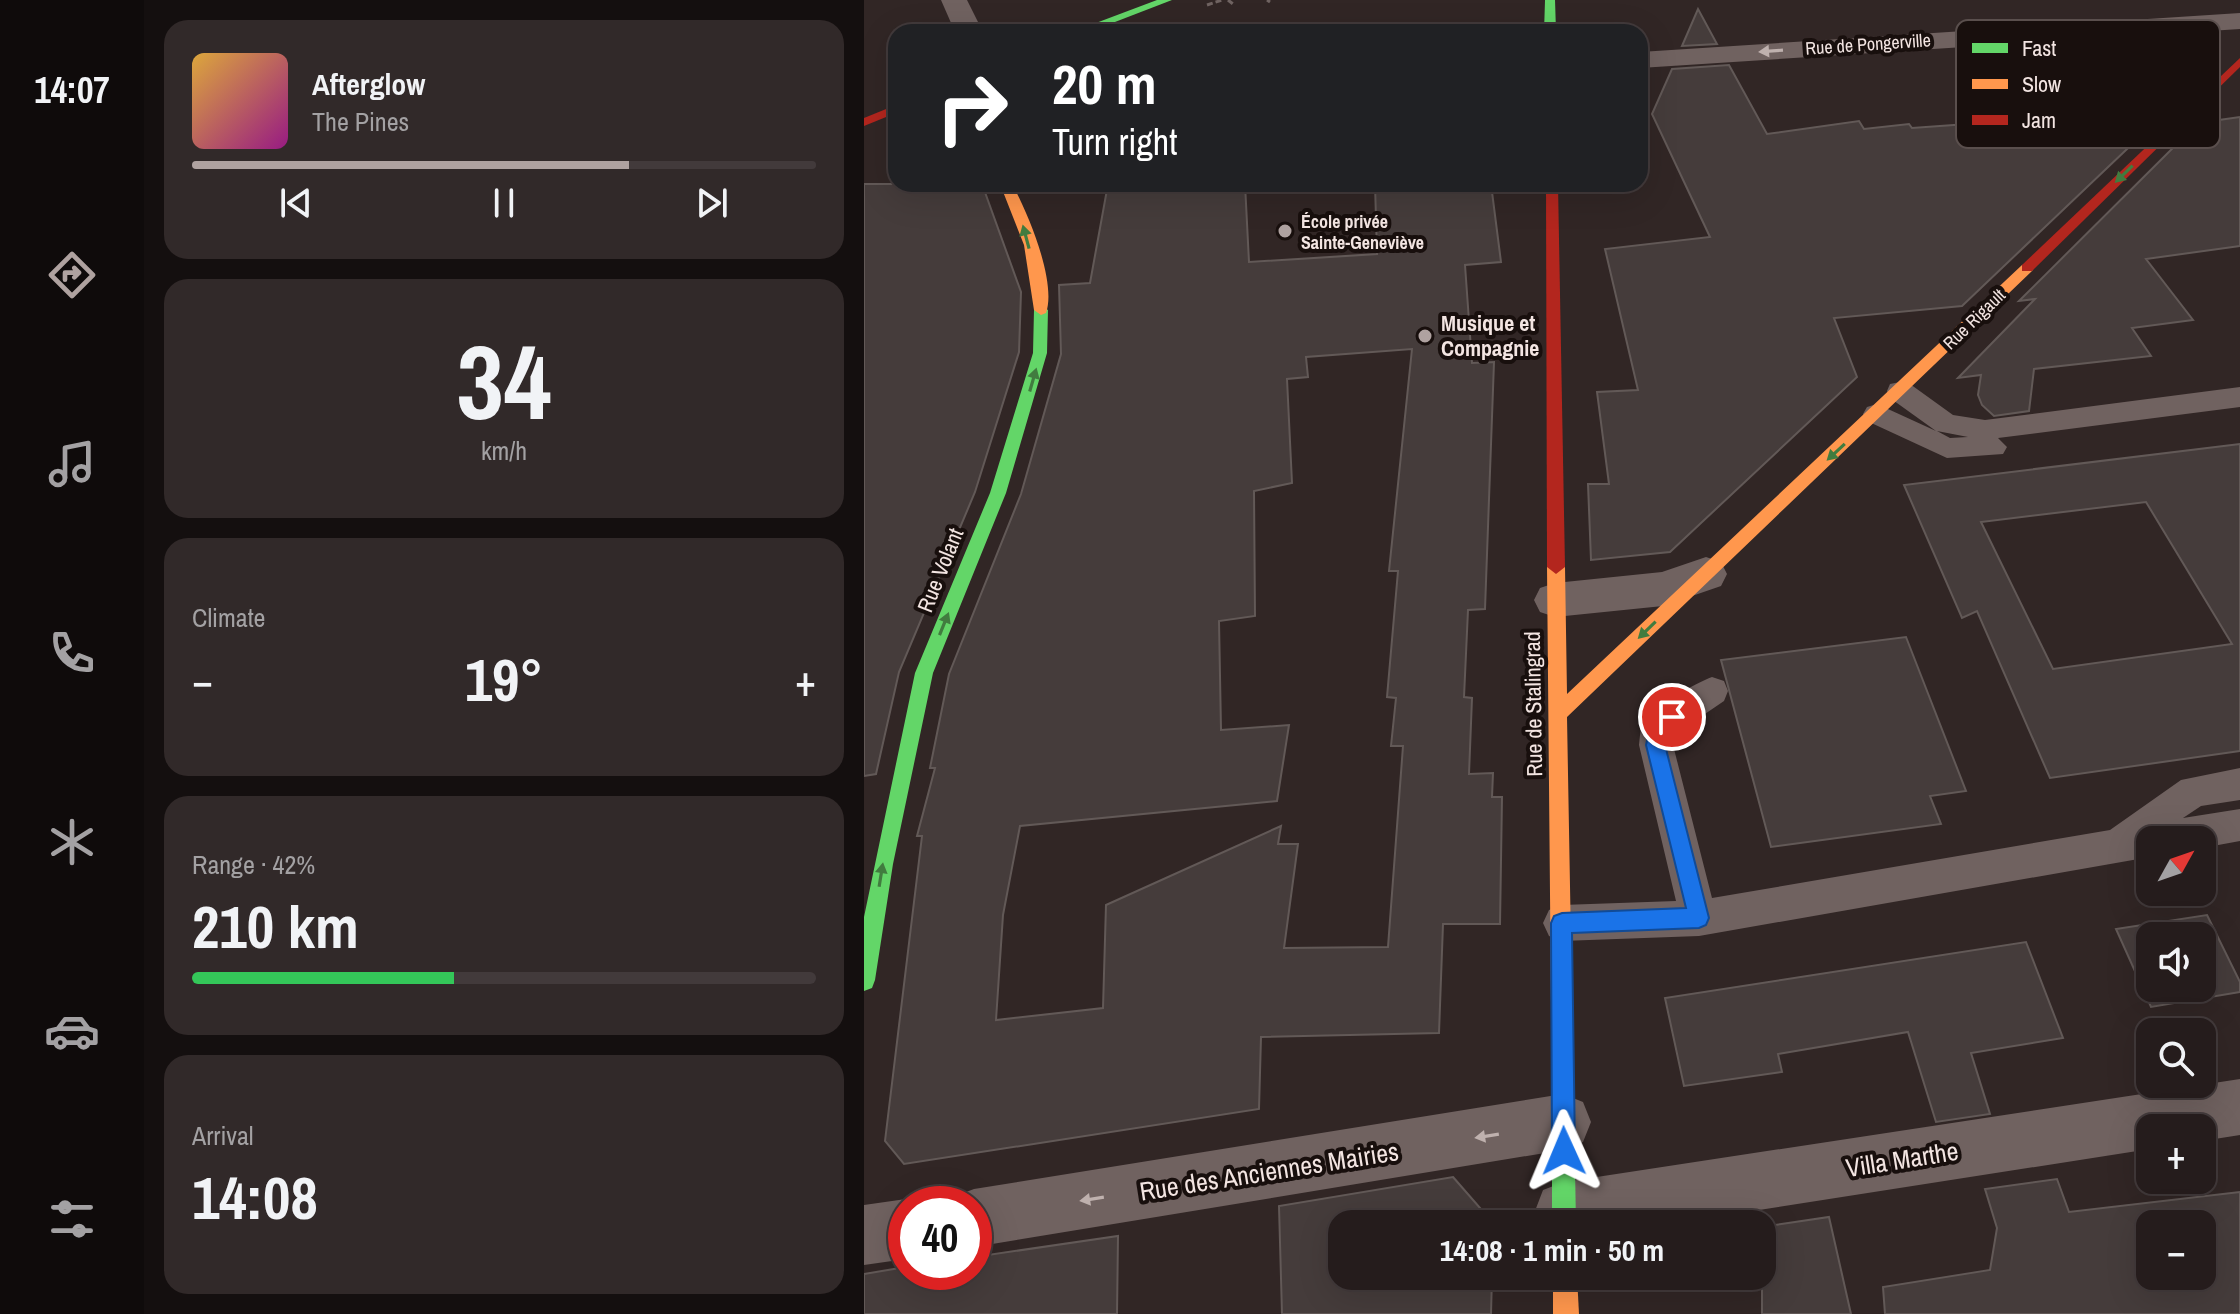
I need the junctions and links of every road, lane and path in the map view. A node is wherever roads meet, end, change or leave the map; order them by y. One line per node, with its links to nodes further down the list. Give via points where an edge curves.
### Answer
1 (954, 0): 8 (street)
2 (1167, 0): 9 (street)
3 (1228, 0): 5 (path)
4 (1550, 0): 10 (street)
5 (1233, 4)
6 (2240, 21): 7 (street, Rue de Pongerville, one-way to 7)
7 (2220, 22)
8 (965, 24)
9 (1100, 24)
10 (1550, 24)
11 (1956, 39): 12 (street, Rue de Pongerville, one-way to 12)
12 (1648, 59)
13 (2240, 61): 14 (street, Rue Rigault, one-way to 14)
14 (2220, 80)
15 (888, 112): 16 (street)
16 (864, 122)
17 (2150, 148): 20 (street, Rue Rigault, one-way to 20)
18 (1011, 192): 35 (street, Rue Volant, one-way to 18, via 924,673 998,493 1040,353 1041,292)
19 (1552, 192): 25 (street, Rue de Stalingrad)
20 (1900, 391): 21 (lane, via 1946,424 1985,430); 22 (street, Rue Rigault)
21 (2240, 397)
22 (1877, 414): 23 (lane, via 1947,448); 24 (street, Rue Rigault, one-way to 24)
23 (2039, 442)
24 (1706, 574): 25 (street, Rue Rigault, via 1663,589); 27 (street, Rue Rigault, one-way to 27)
25 (1555, 600): 27 (street, Rue de Stalingrad)
26 (1712, 691): 33 (lane, via 1658,728 1656,745)
27 (1557, 715): 34 (street, Rue de Stalingrad)
28 (2240, 784): 30 (lane, via 2193,791)
29 (2240, 825): 31 (lane)
30 (2156, 826)
31 (2216, 829)
32 (2136, 843): 33 (lane)
33 (1699, 918): 34 (lane)
34 (1562, 923): 37 (street, Rue de Stalingrad)
35 (864, 980)
36 (2240, 1107): 39 (street, Villa Marthe)
37 (1563, 1122): 38 (street, Rue de Stalingrad); 40 (street, Rue des Anciennes Mairies, one-way to 40)
38 (1564, 1210)
39 (1607, 1210)
40 (992, 1215)
41 (888, 1232): 42 (street)
42 (864, 1235)
43 (1565, 1290): 44 (street)
44 (1566, 1314)

